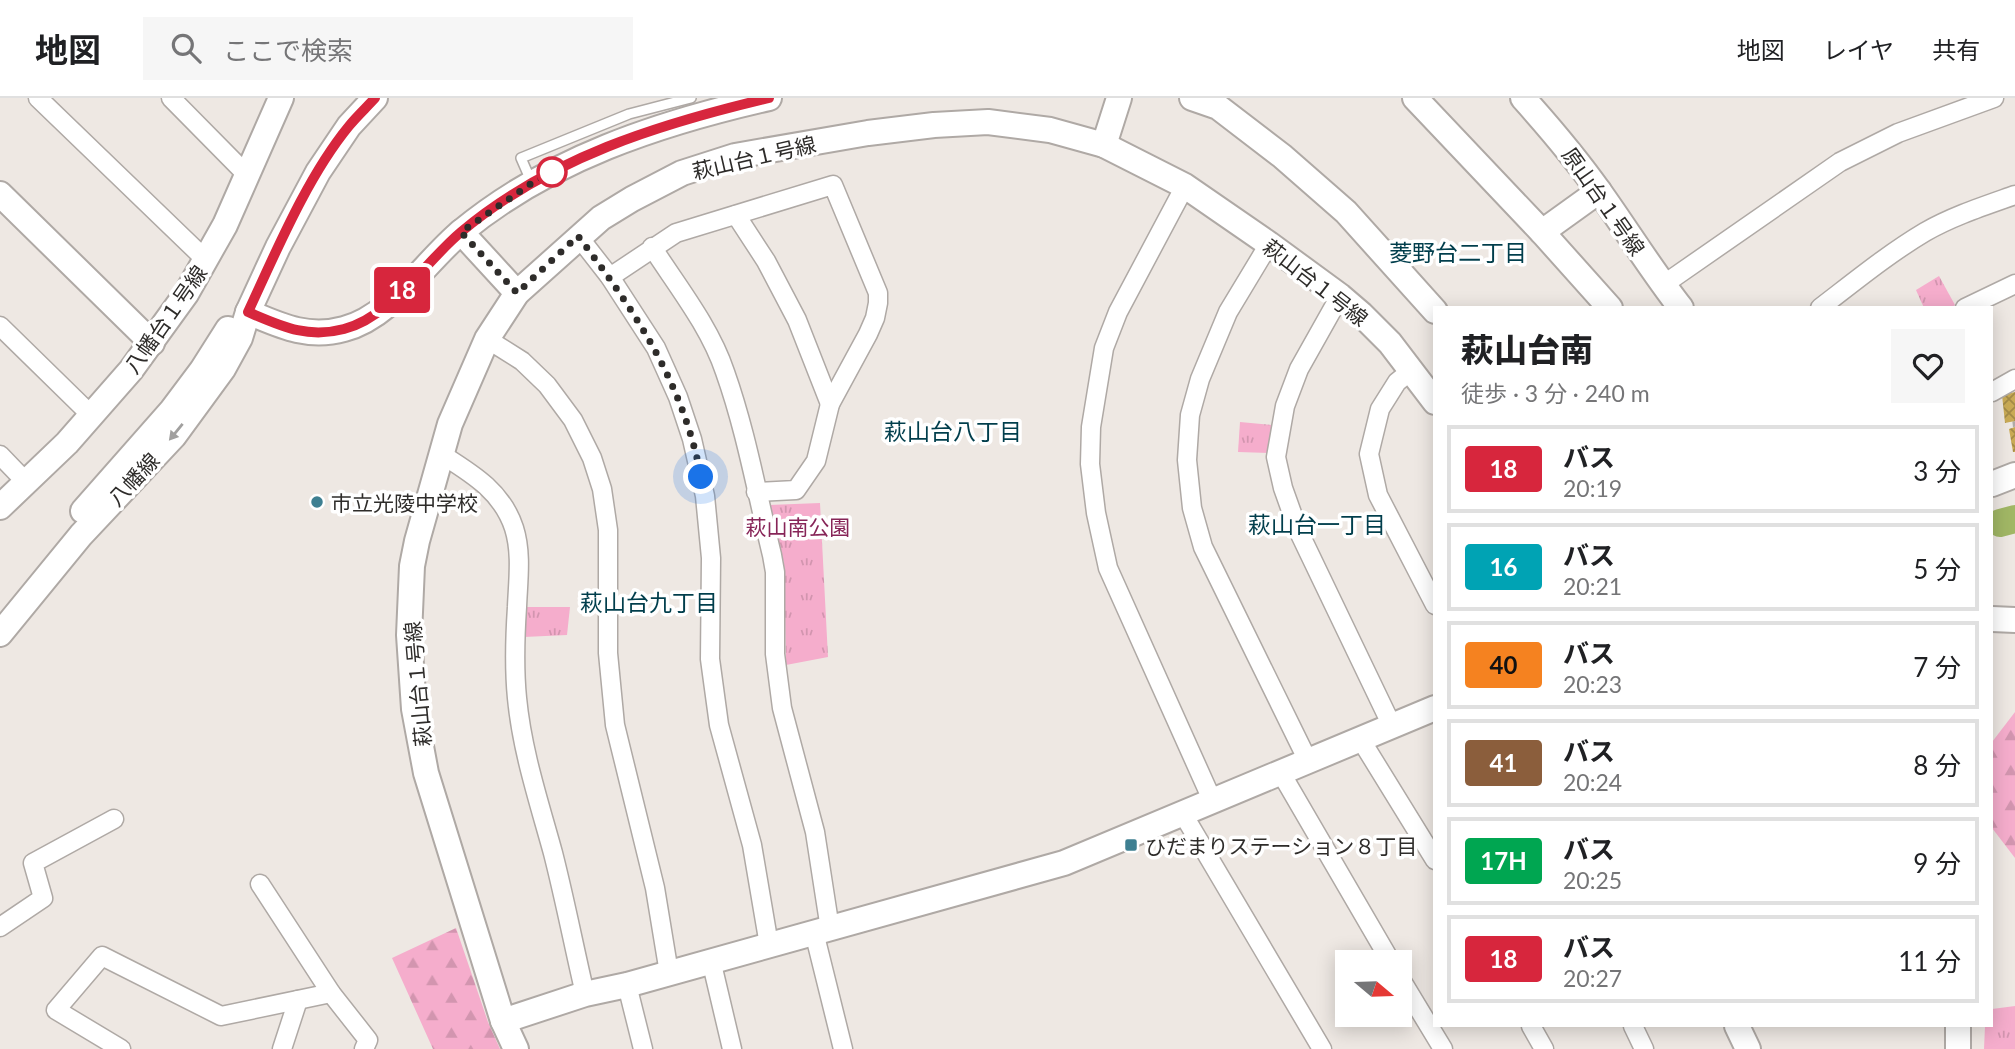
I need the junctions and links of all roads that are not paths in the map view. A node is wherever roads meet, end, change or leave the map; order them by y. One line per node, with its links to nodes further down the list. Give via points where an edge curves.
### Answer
1 (38, 98): 25 (street)
2 (170, 98): 13 (street)
3 (281, 98): 13 (street, 八幡台１号線)
4 (375, 98): 36 (street, 八幡線, via 349,126 318,172)
5 (691, 98): 14 (lane, via 629,114 521,158)
6 (769, 98): 14 (street, via 623,139)
7 (1119, 98): 12 (street)
8 (1192, 98): 35 (street, via 1218,107 1282,156 1346,212)
9 (1415, 98): 21 (street)
10 (1522, 98): 16 (street, 原山台１号線)
11 (1994, 98): 28 (street, via 1898,133 1840,162)
12 (1104, 145): 15 (street, 萩山台１号線); 22 (street, 萩山台１号線, via 1050,130 988,122 868,132 735,156 682,173 632,199)
13 (248, 176): 25 (street, 八幡台１号線)
14 (532, 183): 20 (street)
15 (1185, 186): 23 (street, 萩山台１号線); 63 (street, via 1118,312 1104,348 1091,426 1090,464 1108,568)
16 (1600, 191): 21 (street); 28 (street, 原山台１号線)
17 (0, 194): 39 (street)
18 (2015, 195): 33 (street, via 1928,230)
19 (736, 215): 24 (street, via 676,233); 44 (street, via 797,320); 44 (street, via 833,185 878,293 872,326)
20 (461, 232): 29 (street); 36 (street, via 374,316 346,329 316,335)
21 (1542, 232): 31 (street)
22 (578, 236): 26 (street); 29 (street, 萩山台１号線)
23 (1269, 244): 30 (street, 萩山台１号線); 61 (street, via 1228,312 1200,379 1190,415 1187,460 1192,508 1203,547)
24 (652, 247): 26 (street); 51 (street, via 690,304 725,371)
25 (206, 260): 39 (street, 八幡台１号線)
26 (610, 277): 70 (street, via 656,348 697,457 711,558 710,659 719,725 752,845)
27 (2015, 284): 34 (street)
28 (1663, 285): 32 (street, 原山台１号線)
29 (517, 293): 38 (street, 萩山台１号線)
30 (1340, 296): 40 (street, 萩山台１号線); 59 (street, via 1299,369 1285,406 1276,457 1298,530)
31 (1607, 306)
32 (1679, 306)
33 (1823, 306)
34 (1969, 306)
35 (1433, 309)
36 (248, 312): 54 (street, 八幡線, via 227,331 172,410); 57 (street, 八幡線, one-way to 57, via 223,369 174,436 81,535)
37 (0, 326): 45 (street)
38 (487, 339): 46 (street, 萩山台１号線); 73 (street, via 522,361 547,385 573,420 602,489 608,530 608,653 615,724 655,888)
39 (152, 343): 45 (street, 八幡台１号線)
40 (1412, 370): 43 (street, 萩山台１号線); 53 (street, via 1397,382 1380,409 1369,454 1378,495)
41 (2015, 379): 42 (street)
42 (1993, 391)
43 (1433, 399)
44 (830, 404): 51 (street, via 816,461 796,490)
45 (91, 415): 49 (street, 八幡台１号線)
46 (441, 454): 76 (street, via 487,485 513,525 519,573 517,697 533,785); 79 (street, 萩山台１号線, via 412,566 409,635 414,709 426,773)
47 (0, 455): 49 (street)
48 (2015, 475): 50 (street)
49 (25, 481): 52 (street, 八幡台１号線)
50 (1993, 484)
51 (756, 492): 69 (street, via 775,572 775,654 782,708 815,832)
52 (0, 507)
53 (1433, 601)
54 (0, 607)
55 (1993, 619): 56 (street)
56 (2015, 620)
57 (0, 634)
58 (1433, 709): 59 (street)
59 (1392, 726): 60 (street)
60 (1361, 740): 61 (street); 66 (street)
61 (1308, 761): 62 (street)
62 (1282, 772): 63 (street); 71 (street)
63 (1213, 802): 64 (street)
64 (1183, 814): 69 (street, via 1064,863); 91 (street)
65 (114, 819): 68 (street, via 33,863 43,898)
66 (1433, 857)
67 (260, 884): 75 (street)
68 (0, 928)
69 (822, 930): 70 (street); 90 (street)
70 (769, 945): 72 (street)
71 (1384, 950)
72 (711, 960): 73 (street); 89 (street)
73 (668, 973): 74 (street)
74 (627, 985): 76 (street); 88 (street)
75 (331, 993): 78 (street); 86 (street, via 368,1040)
76 (585, 994): 79 (street)
77 (1412, 998): 92 (street)
78 (298, 1000): 84 (street, via 221,1016 102,956 56,1010); 85 (street)
79 (503, 1021): 87 (street, 萩山台１号線)
80 (1532, 1027): 93 (street)
81 (1633, 1027): 94 (street)
82 (1737, 1027): 95 (street)
83 (1958, 1027): 96 (street)
84 (121, 1049)
85 (282, 1049)
86 (364, 1049)
87 (516, 1049)
88 (643, 1049)
89 (732, 1049)
90 (843, 1049)
91 (1322, 1049)
92 (1443, 1049)
93 (1544, 1049)
94 (1644, 1049)
95 (1748, 1049)
96 (1958, 1049)

